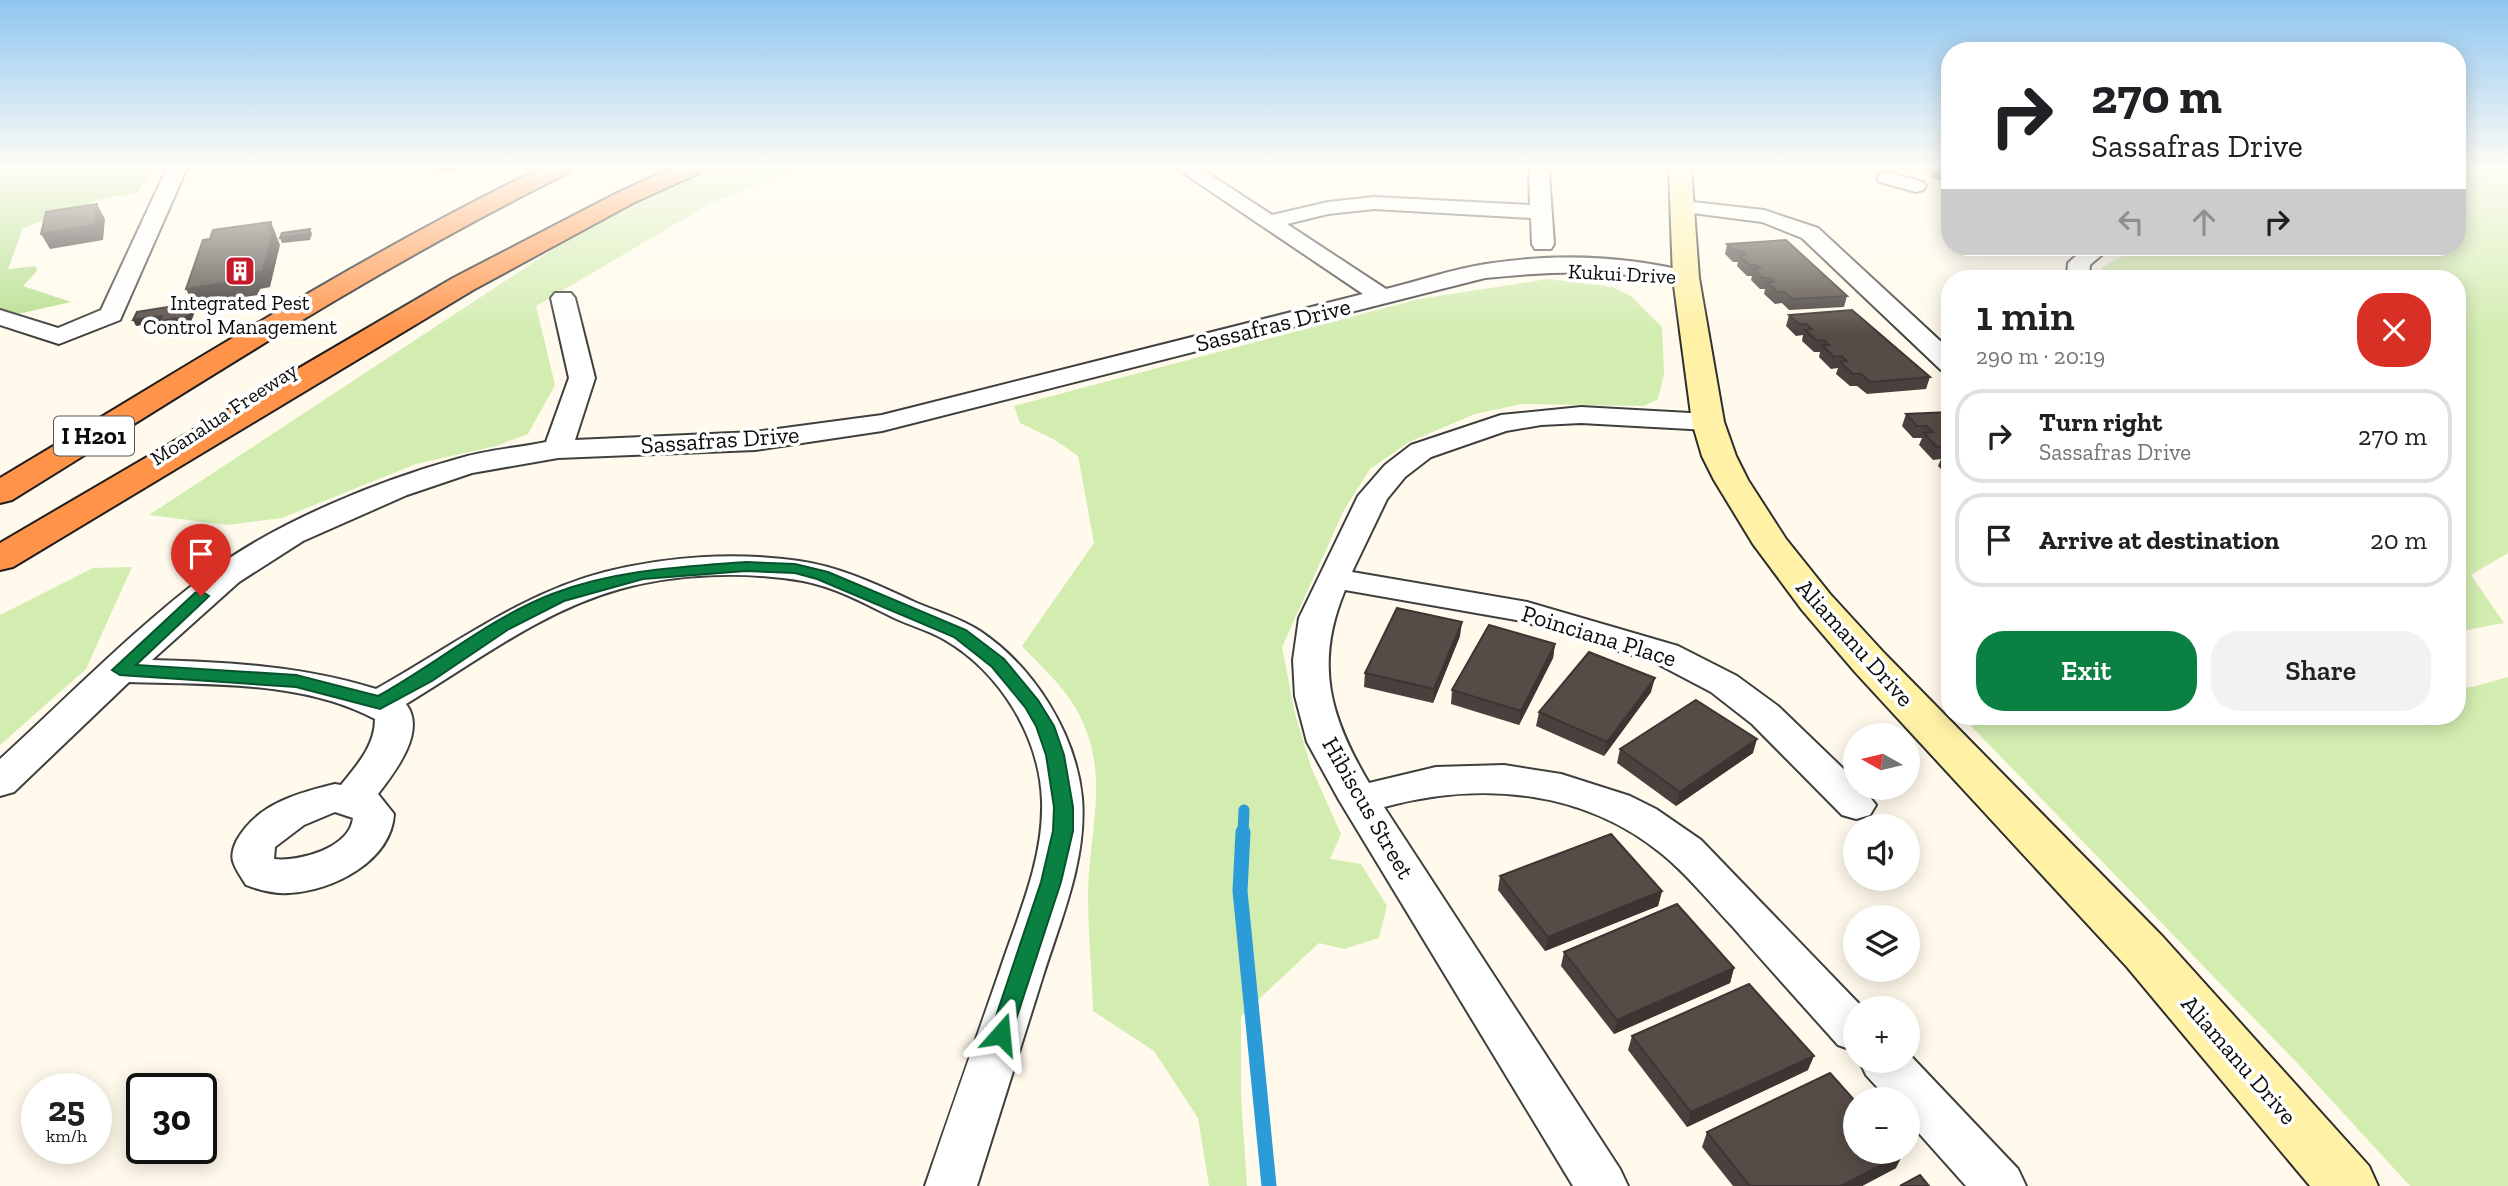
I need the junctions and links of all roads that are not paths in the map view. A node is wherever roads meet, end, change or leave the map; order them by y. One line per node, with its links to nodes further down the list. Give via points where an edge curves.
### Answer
1 (152, 223): 17 (street, via 111,315 58,336)
2 (434, 223): 13 (highway)
3 (450, 223): 13 (highway, Moanalua Freeway / I H201)
4 (525, 223): 24 (highway, Moanalua Freeway / I H201)
5 (577, 223): 24 (highway, via 463,284)
6 (1272, 223): 15 (street)
7 (1539, 223): 10 (street)
8 (1684, 223): 14 (street, Aliamanu Drive)
9 (1791, 223): 18 (street, via 1810,233)
10 (1535, 256): 14 (street, Kukui Drive, via 1646,279); 15 (street, Sassafras Drive)
11 (2088, 256): 12 (street, via 2079,263)
12 (2079, 270)
13 (362, 274): 19 (highway, Moanalua Freeway / I H201)
14 (1686, 278): 20 (street, Aliamanu Drive)
15 (1382, 297): 21 (street, Sassafras Drive, via 882,423 755,441)
16 (563, 298): 21 (street, via 582,378)
17 (0, 317)
18 (1941, 356)
19 (189, 379): 22 (highway); 23 (highway, Moanalua Freeway / I H201)
20 (1708, 422): 25 (street, Hibiscus Street, via 1541,417 1500,423 1422,451 1395,471 1374,496); 37 (street, Aliamanu Drive, via 1719,456 1748,509 1816,602 2146,952)
21 (558, 449): 26 (street, Sassafras Drive, via 466,465 364,500 292,534 227,575)
22 (0, 483)
23 (0, 493)
24 (0, 558)
25 (1333, 578): 30 (street, Hibiscus Street, via 1316,618 1312,696 1326,742); 31 (street, Poinciana Place, via 1527,612 1666,654 1724,684 1765,715)
26 (120, 670): 27 (street, via 296,681); 28 (street, Sassafras Drive)
27 (380, 703): 29 (street, via 394,713 393,740); 34 (street, via 503,625 558,597 615,580 673,571 759,567 822,575 960,633 998,663 1045,726 1055,755 1063,831 1051,882)
28 (0, 782)
29 (352, 799)
30 (1359, 800): 32 (street, via 1446,780 1494,777 1537,783 1627,812 1666,835 1701,866); 35 (street, Hibiscus Street)
31 (1856, 805)
32 (1843, 1018)
33 (1895, 1073): 36 (street)
34 (951, 1186)
35 (1602, 1186)
36 (2000, 1186)
37 (2348, 1186)

